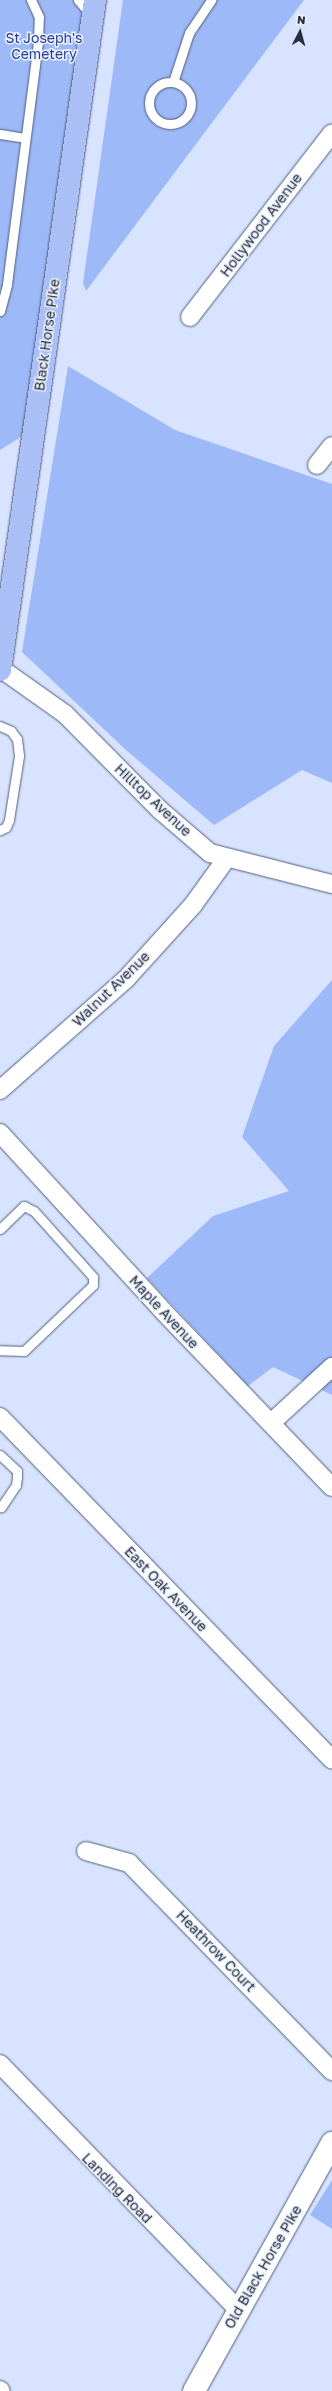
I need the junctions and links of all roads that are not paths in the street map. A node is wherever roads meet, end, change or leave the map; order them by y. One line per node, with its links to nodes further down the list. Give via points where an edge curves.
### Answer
1 (31, 0): 8 (lane, via 39,17 38,41)
2 (78, 0): 4 (lane)
3 (211, 0): 5 (lane, via 189,33)
4 (94, 8): 13 (main road, Black Horse Pike)
5 (173, 82): 5 (lane, via 160,84 149,99 151,112 167,123 174,123 186,116 191,102 186,89)
6 (332, 132): 10 (street, Hollywood Avenue)
7 (0, 134): 8 (lane)
8 (25, 138): 9 (lane, via 7,284)
9 (0, 311)
10 (190, 318)
11 (332, 446): 12 (street)
12 (318, 465)
13 (0, 669): 16 (street, Hilltop Avenue, via 65,714 160,810 210,853)
14 (0, 726): 15 (lane, via 11,731 17,739 19,756 9,820 6,828)
15 (0, 830)
16 (226, 859): 17 (street, Hilltop Avenue); 18 (street, Walnut Avenue, via 193,905 126,979)
17 (332, 884)
18 (0, 1090)
19 (0, 1133): 24 (street, Maple Avenue, via 163,1311)
20 (0, 1229): 21 (lane, via 24,1206 34,1211 93,1277 93,1285 24,1351)
21 (0, 1350)
22 (332, 1367): 24 (street)
23 (0, 1417): 28 (street, East Oak Avenue)
24 (271, 1423): 26 (street, Maple Avenue)
25 (0, 1455): 27 (lane, via 17,1471 16,1485)
26 (332, 1487)
27 (1, 1507)
28 (332, 1760)
29 (86, 1852): 31 (street, Heathrow Court, via 129,1863)
30 (0, 2064): 33 (street, Landing Road)
31 (332, 2071)
32 (332, 2143): 33 (street, Old Black Horse Pike)
33 (238, 2310): 34 (street, Old Black Horse Pike)
34 (194, 2391)

